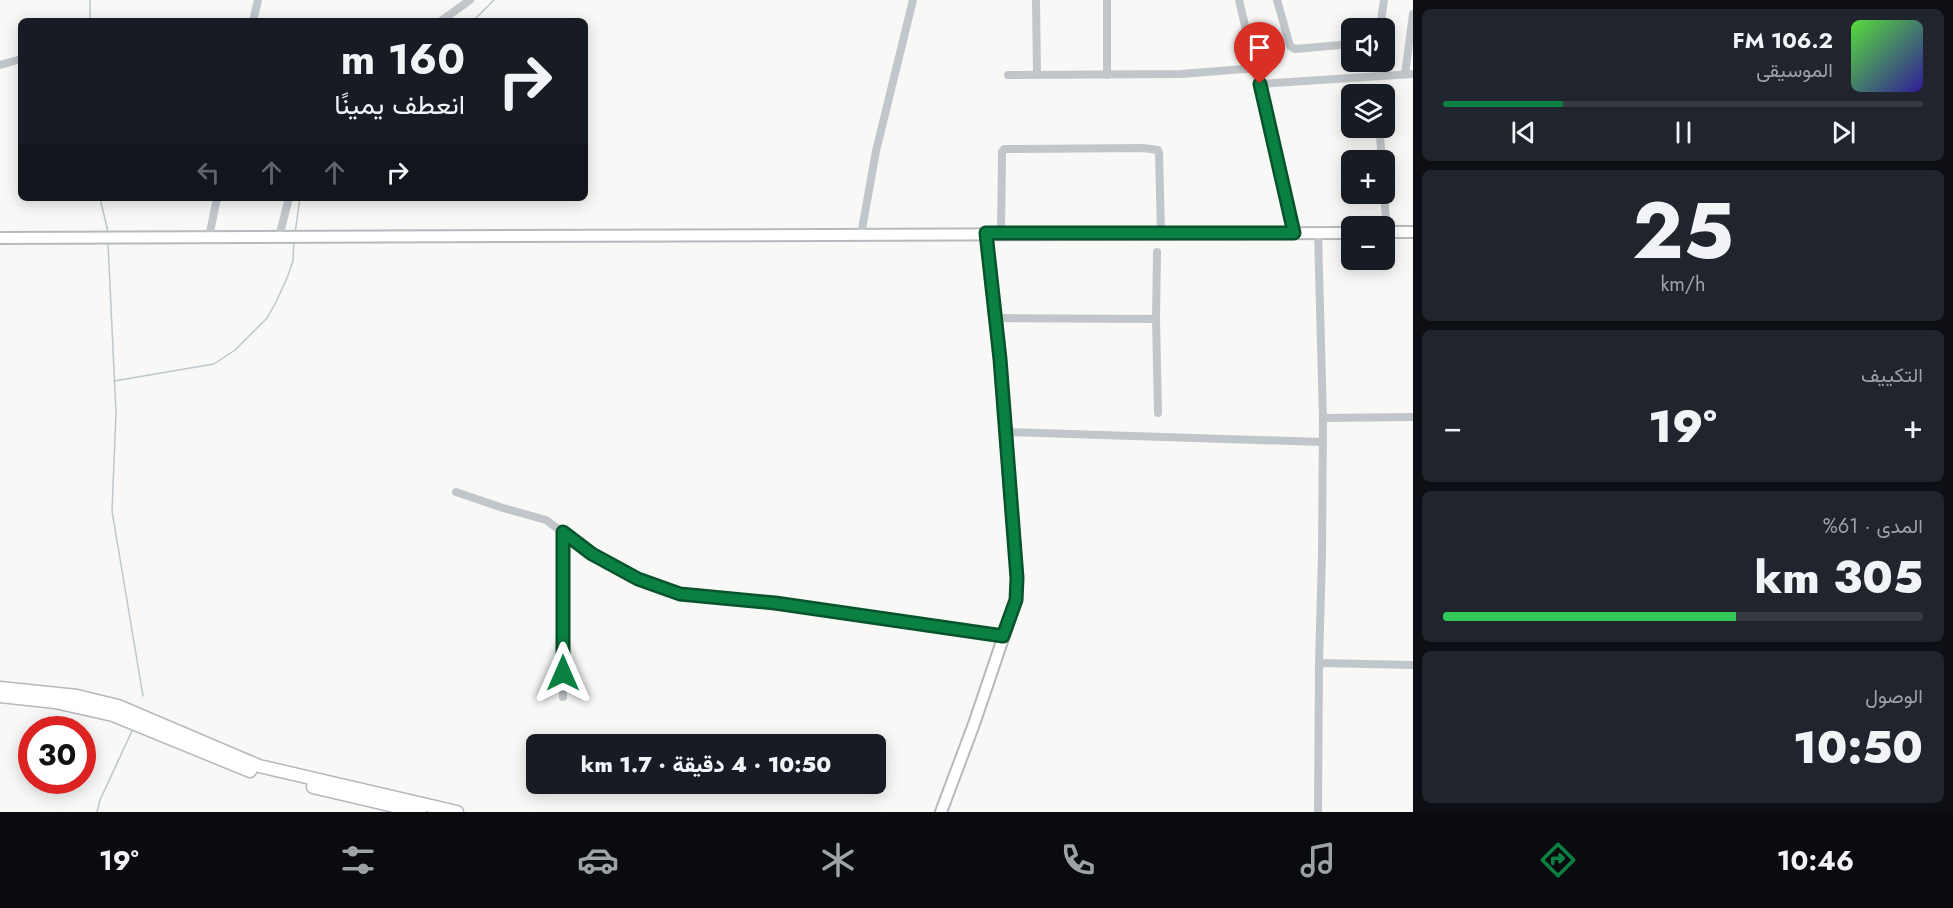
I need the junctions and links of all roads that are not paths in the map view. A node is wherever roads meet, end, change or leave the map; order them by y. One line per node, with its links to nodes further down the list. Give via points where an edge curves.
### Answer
1 (258, 0): 10 (street)
2 (470, 0): 11 (street)
3 (913, 0): 32 (street, via 876,151)
4 (1036, 0): 19 (street)
5 (1107, 0): 20 (street)
6 (1239, 0): 16 (street)
7 (1277, 0): 13 (street, via 1290,46 1295,49)
8 (1384, 0): 12 (street)
9 (1413, 14): 17 (street)
10 (254, 18)
11 (445, 18)
12 (1381, 18)
13 (1341, 45)
14 (18, 60): 15 (street)
15 (0, 65)
16 (1256, 68): 20 (street); 21 (street)
17 (1409, 74): 21 (street)
18 (1008, 75): 19 (street)
19 (1036, 75): 20 (street)
20 (1107, 75)
21 (1260, 84): 30 (street)
22 (216, 201): 33 (street)
23 (289, 201): 34 (street)
24 (1341, 232): 31 (main road)
25 (1395, 232): 26 (main road)
26 (1413, 232)
27 (986, 233): 28 (main road); 32 (main road); 37 (main road)
28 (1001, 233): 29 (main road); 29 (street, via 1004,149 1143,148 1159,153)
29 (1161, 233): 30 (main road)
30 (1294, 233): 31 (main road)
31 (1318, 233): 41 (street)
32 (861, 235): 34 (main road)
33 (209, 237): 34 (main road); 35 (main road)
34 (289, 237)
35 (0, 238)
36 (1157, 252): 38 (street)
37 (995, 318): 38 (street); 42 (main road)
38 (1156, 319): 39 (street)
39 (1158, 413)
40 (1413, 417): 41 (street)
41 (1323, 418): 43 (street)
42 (1005, 432): 43 (street); 46 (main road, via 1017,578 1016,600)
43 (1322, 442): 47 (street)
44 (456, 492): 45 (street, via 546,520)
45 (563, 532): 46 (street, via 629,574 680,594 775,603); 51 (street)
46 (1003, 636): 54 (main road)
47 (1319, 663): 48 (street); 55 (street)
48 (1413, 665)
49 (0, 688): 53 (highway, via 77,696 118,706 259,766)
50 (0, 696): 52 (highway, via 94,710 257,774)
51 (563, 697)
52 (420, 812)
53 (457, 812)
54 (941, 812)
55 (1318, 812)

